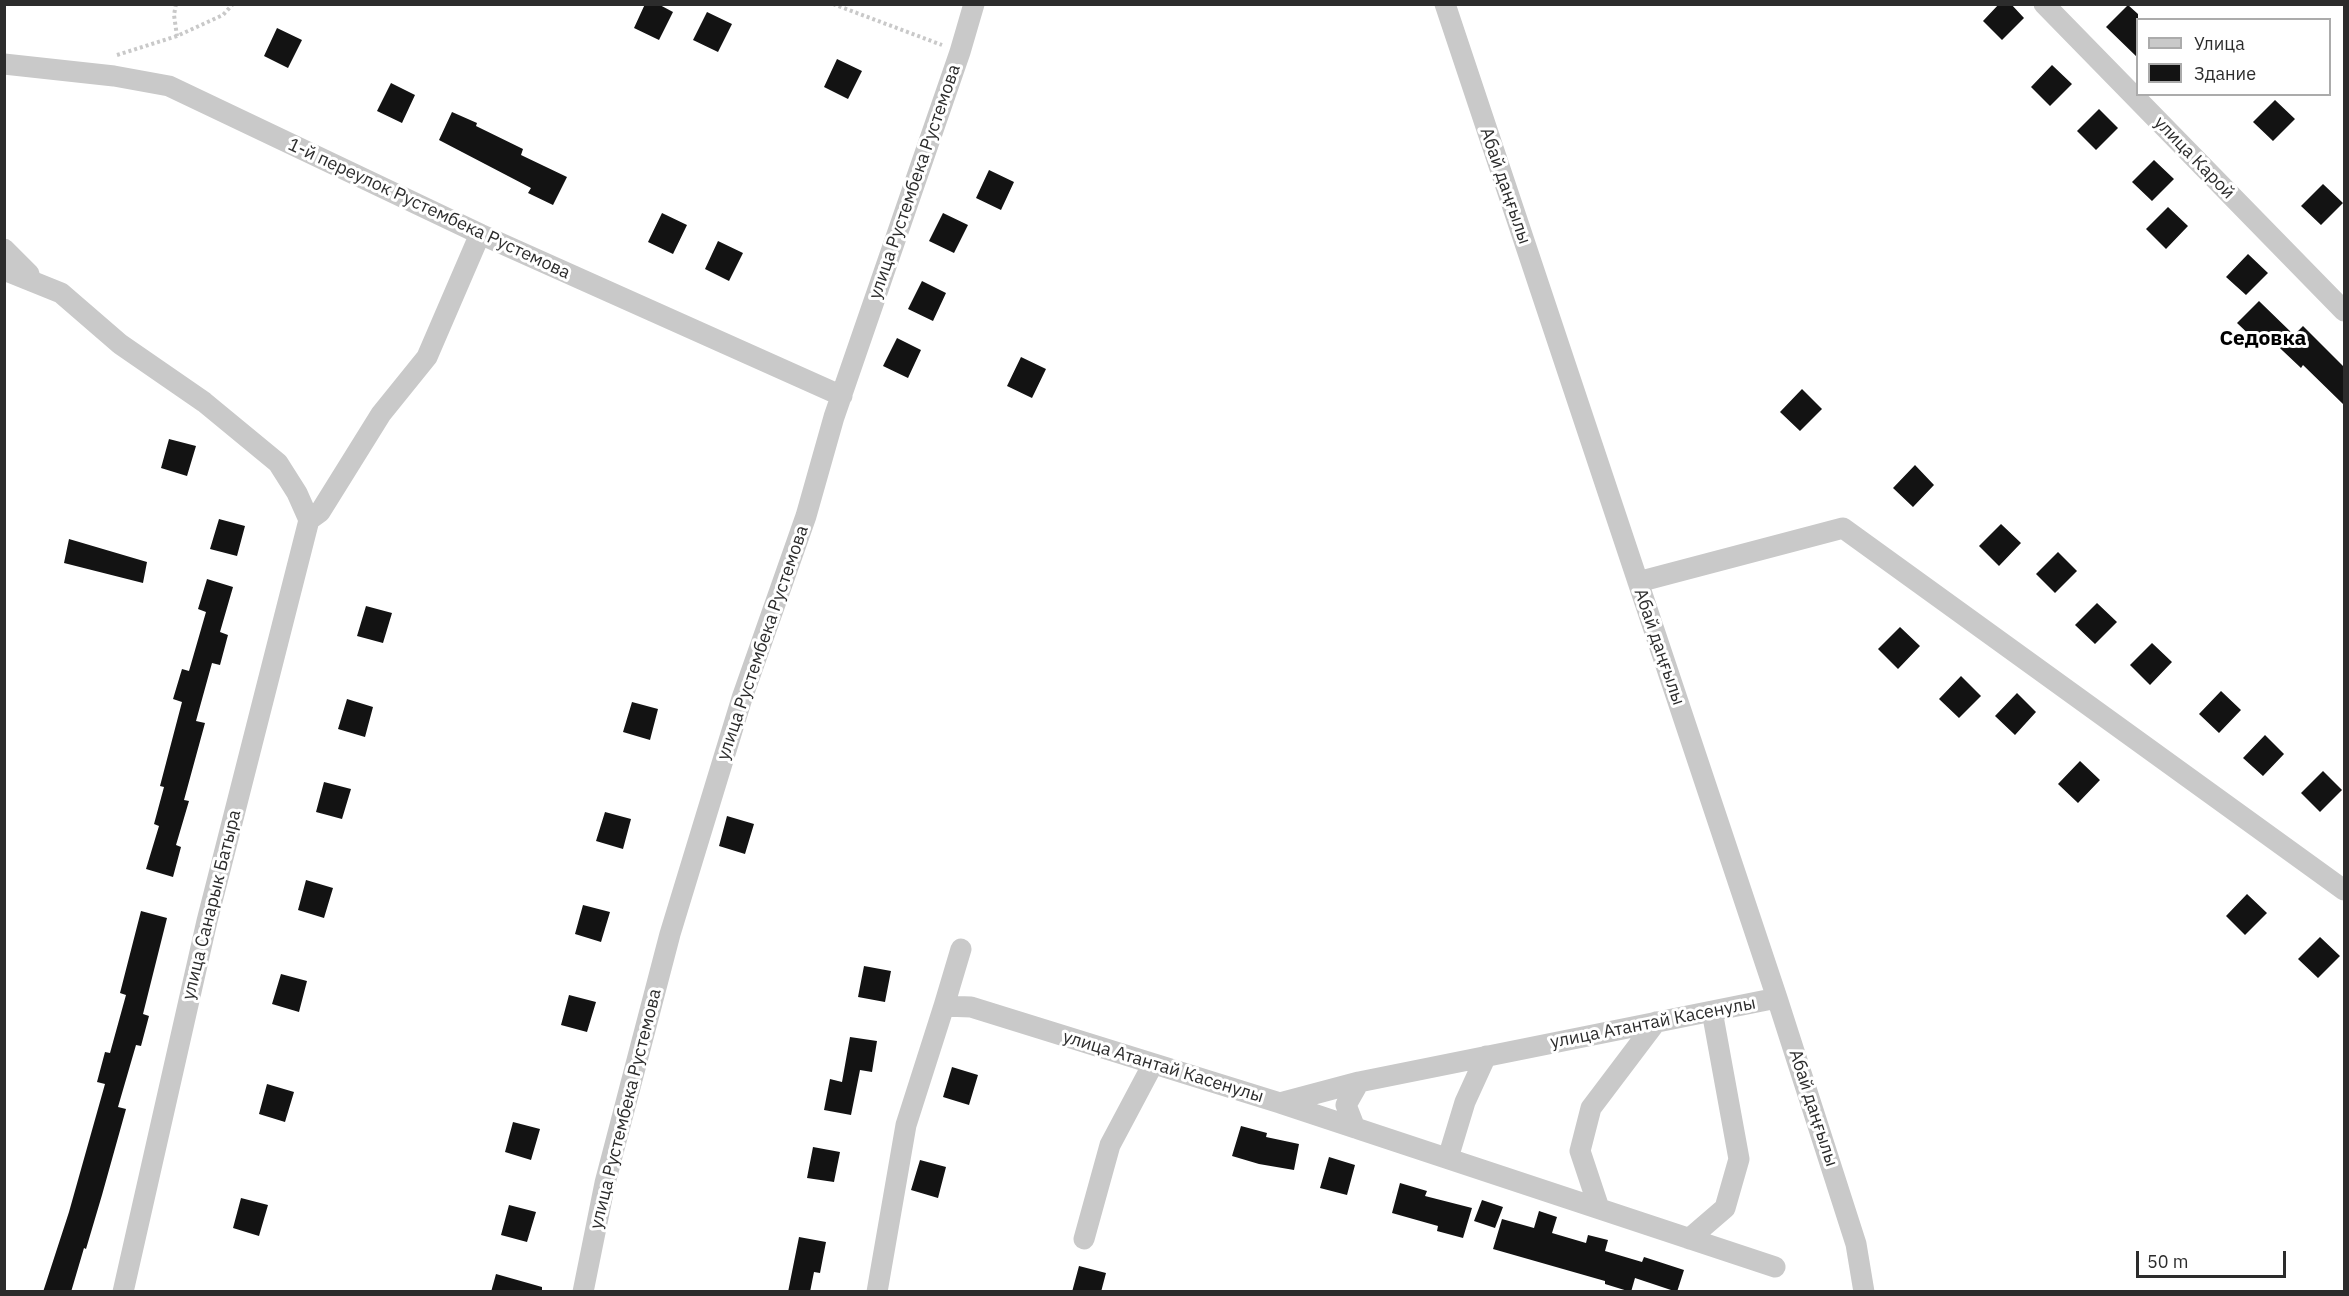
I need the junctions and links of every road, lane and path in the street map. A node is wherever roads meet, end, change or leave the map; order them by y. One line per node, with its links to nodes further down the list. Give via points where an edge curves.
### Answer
1 (176, 4): 7 (path)
2 (233, 4): 7 (path, via 223,15)
3 (833, 4): 8 (path)
4 (974, 4): 8 (street, улица Рустембека Рустемова)
5 (1445, 4): 18 (street, Абай даңғылы)
6 (2044, 4): 15 (street, улица Карой)
7 (177, 36): 9 (path)
8 (960, 52): 16 (street, улица Рустембека Рустемова)
9 (112, 57)
10 (4, 64): 11 (street, 1-й переулок Рустембека Рустемова, via 169,86)
11 (480, 234): 16 (street, 1-й переулок Рустембека Рустемова); 17 (street, via 427,357 381,414 320,512)
12 (4, 249): 14 (street, via 29,274)
13 (4, 270): 14 (street)
14 (30, 280): 17 (street, via 61,293 120,344 204,402 278,464)
15 (2344, 311)
16 (842, 396): 36 (street, улица Рустембека Рустемова, via 806,516 742,698 670,934 605,1183)
17 (309, 520): 35 (street, улица Санарык Батыра, via 207,921)
18 (1638, 582): 19 (street, via 1843,528); 21 (street, Абай даңғылы)
19 (2344, 890)
20 (961, 949): 22 (street)
21 (1777, 998): 23 (street, улица Атантай Касенулы); 38 (street, Абай даңғылы, via 1857,1244)
22 (944, 1006): 26 (street, улица Атантай Касенулы, via 970,1007); 37 (street, via 906,1125)
23 (1713, 1011): 24 (street, улица Атантай Касенулы); 33 (street, via 1739,1159 1725,1208)
24 (1656, 1022): 25 (street, улица Атантай Касенулы); 31 (street, via 1591,1108 1580,1151)
25 (1486, 1056): 27 (street, улица Атантай Касенулы); 30 (street, via 1465,1102)
26 (1152, 1064): 28 (street, улица Атантай Касенулы); 32 (street, via 1110,1145)
27 (1359, 1082): 28 (street, улица Атантай Касенулы); 29 (street, via 1346,1105)
28 (1280, 1102): 29 (street)
29 (1355, 1128): 30 (street)
30 (1449, 1158): 31 (street)
31 (1599, 1208): 33 (street)
32 (1084, 1239)
33 (1689, 1239): 34 (street)
34 (1775, 1267)
35 (123, 1292)
36 (583, 1292)
37 (877, 1292)
38 (1864, 1292)

